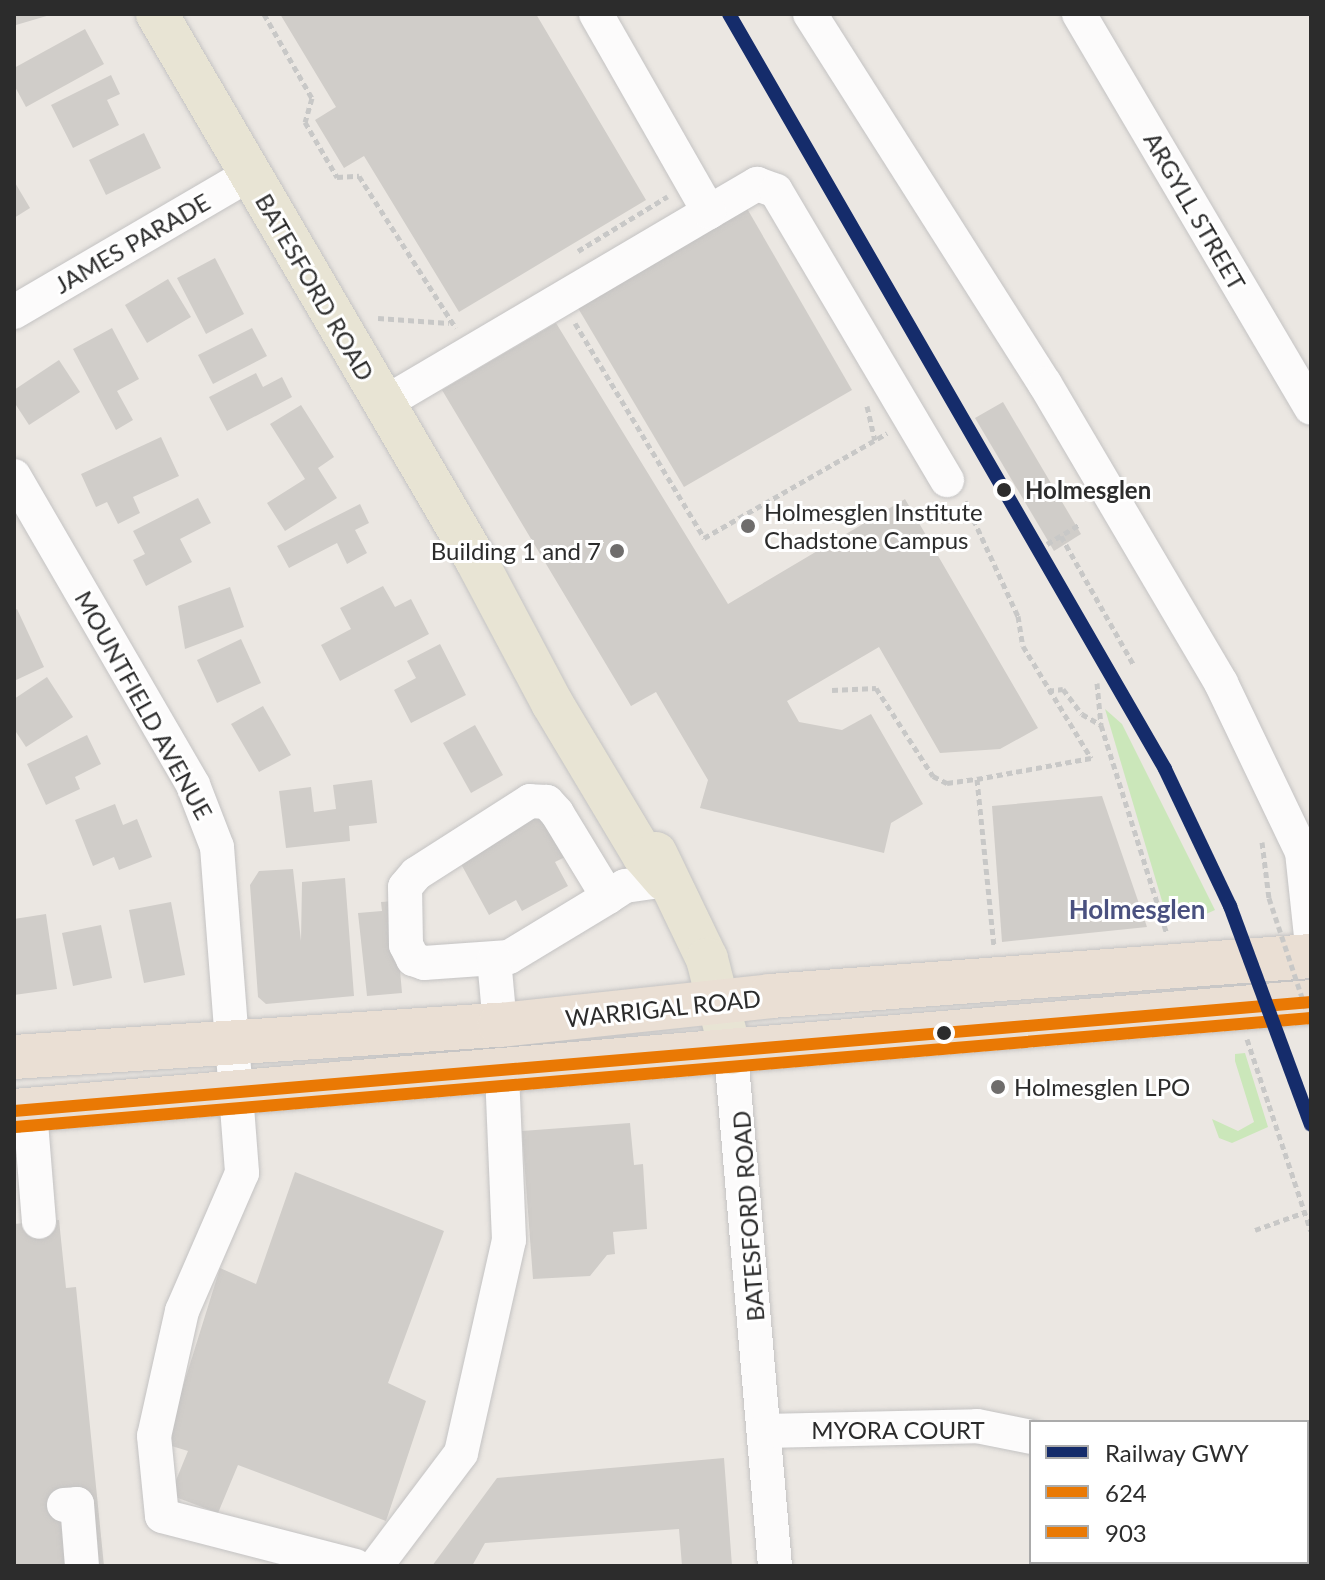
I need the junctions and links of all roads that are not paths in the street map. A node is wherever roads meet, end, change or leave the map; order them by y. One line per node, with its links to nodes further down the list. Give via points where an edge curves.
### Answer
1 (157, 14): 5 (main road, BATESFORD ROAD)
2 (596, 14): 6 (street)
3 (810, 14): 14 (street, via 1045,384 1221,683 1302,852)
4 (1079, 14): 9 (street, ARGYLL STREET)
5 (250, 174): 7 (street, JAMES PARADE); 8 (main road, BATESFORD ROAD)
6 (709, 212): 8 (street); 11 (street, via 757,184 776,191)
7 (14, 312)
8 (383, 404): 12 (main road, BATESFORD ROAD, via 476,560 552,703 643,855)
9 (1311, 408)
10 (14, 476): 20 (street, MOUNTFIELD AVENUE, via 205,806 220,870)
11 (947, 480)
12 (665, 880): 13 (street, via 625,886); 17 (main road, BATESFORD ROAD, via 703,949)
13 (608, 897): 16 (street, via 509,957); 16 (street, via 547,802 530,801 426,867 405,887 406,945 413,959)
14 (1311, 936)
15 (1311, 956): 17 (highway, WARRIGAL ROAD)
16 (494, 959): 19 (street)
17 (719, 1002): 19 (highway, WARRIGAL ROAD); 21 (main road, BATESFORD ROAD)
18 (1311, 1002): 21 (highway, WARRIGAL ROAD)
19 (500, 1025): 20 (highway, WARRIGAL ROAD)
20 (232, 1039): 22 (highway, WARRIGAL ROAD); 24 (street, MOUNTFIELD AVENUE)
21 (731, 1053): 23 (highway, WARRIGAL ROAD); 27 (street, BATESFORD ROAD)
22 (14, 1057)
23 (502, 1070): 24 (highway, WARRIGAL ROAD); 32 (street, via 509,1240 461,1453)
24 (235, 1093): 25 (highway, WARRIGAL ROAD); 31 (street, MOUNTFIELD AVENUE, via 242,1173 182,1311 154,1436 162,1516)
25 (22, 1110): 26 (street)
26 (39, 1222)
27 (764, 1431): 28 (street, MYORA COURT, via 977,1426); 33 (street, BATESFORD ROAD)
28 (1029, 1437)
29 (64, 1505): 30 (street, via 77,1504)
30 (82, 1566)
31 (356, 1566)
32 (376, 1566)
33 (775, 1566)

